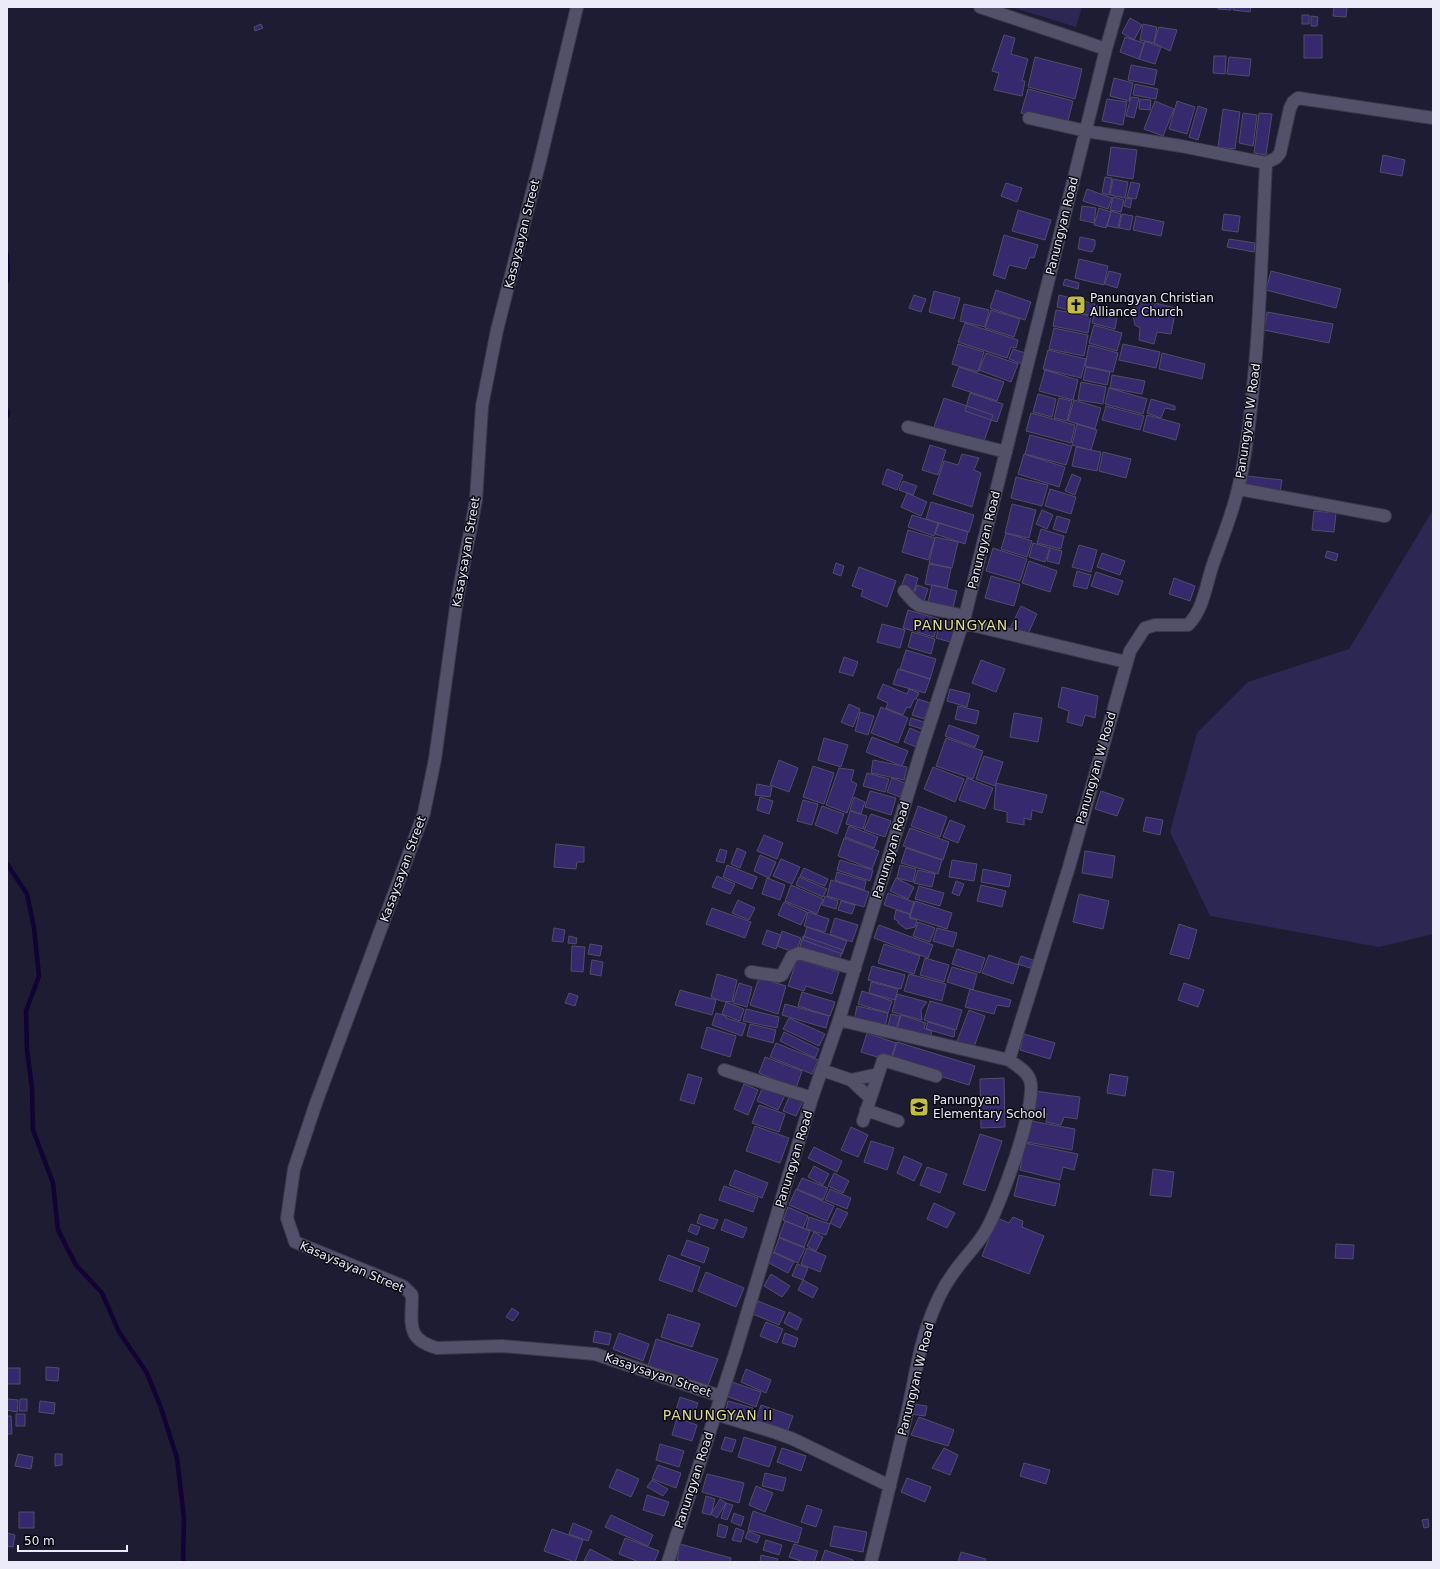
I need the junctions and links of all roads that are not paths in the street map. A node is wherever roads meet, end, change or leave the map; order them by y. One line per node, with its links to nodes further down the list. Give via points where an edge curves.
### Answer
1 (577, 7): 28 (street, Kasaysayan Street, via 497,330 482,406 476,500 457,600 435,759 424,813 294,1169 287,1218 295,1242 403,1286 412,1295 412,1329 418,1339 428,1345 437,1348 502,1346 595,1354)
2 (980, 7): 4 (street)
3 (1118, 7): 4 (street, Panungyan Road)
4 (1106, 49): 7 (street, Panungyan Road)
5 (1029, 118): 7 (street)
6 (1433, 118): 8 (street, via 1298,98 1290,108 1280,153)
7 (1086, 131): 8 (street); 10 (street, Panungyan Road)
8 (1266, 163): 11 (street, Panungyan W Road, via 1257,346 1248,438)
9 (908, 427): 10 (street)
10 (1006, 452): 14 (street, Panungyan Road)
11 (1238, 489): 12 (street); 15 (street, Panungyan W Road, via 1229,523 1200,608 1194,618 1188,625 1156,625 1145,628)
12 (1385, 516)
13 (904, 592): 14 (street, via 920,606)
14 (964, 619): 15 (street); 16 (street, Panungyan Road)
15 (1126, 662): 19 (street, Panungyan W Road, via 1069,867)
16 (855, 969): 17 (street, via 799,953 792,956 782,976); 18 (street, Panungyan Road)
17 (751, 972)
18 (839, 1020): 19 (street); 21 (street, Panungyan Road)
19 (1009, 1060): 30 (street, Panungyan W Road, via 1026,1072 1030,1080 1032,1095 1028,1112 1002,1198 986,1231 952,1275 938,1299 927,1327)
20 (724, 1070): 25 (street)
21 (822, 1070): 24 (street); 25 (street, Panungyan Road)
22 (878, 1074): 23 (street, via 883,1060); 24 (street); 26 (street)
23 (936, 1076)
24 (851, 1080): 26 (street)
25 (812, 1098): 28 (street, Panungyan Road)
26 (870, 1098): 27 (street, via 865,1116)
27 (898, 1121)
28 (720, 1396): 29 (street, Panungyan Road)
29 (715, 1414): 30 (street, via 793,1439); 31 (street, Panungyan Road)
30 (890, 1486): 32 (street, Panungyan W Road)
31 (668, 1562)
32 (871, 1562)

